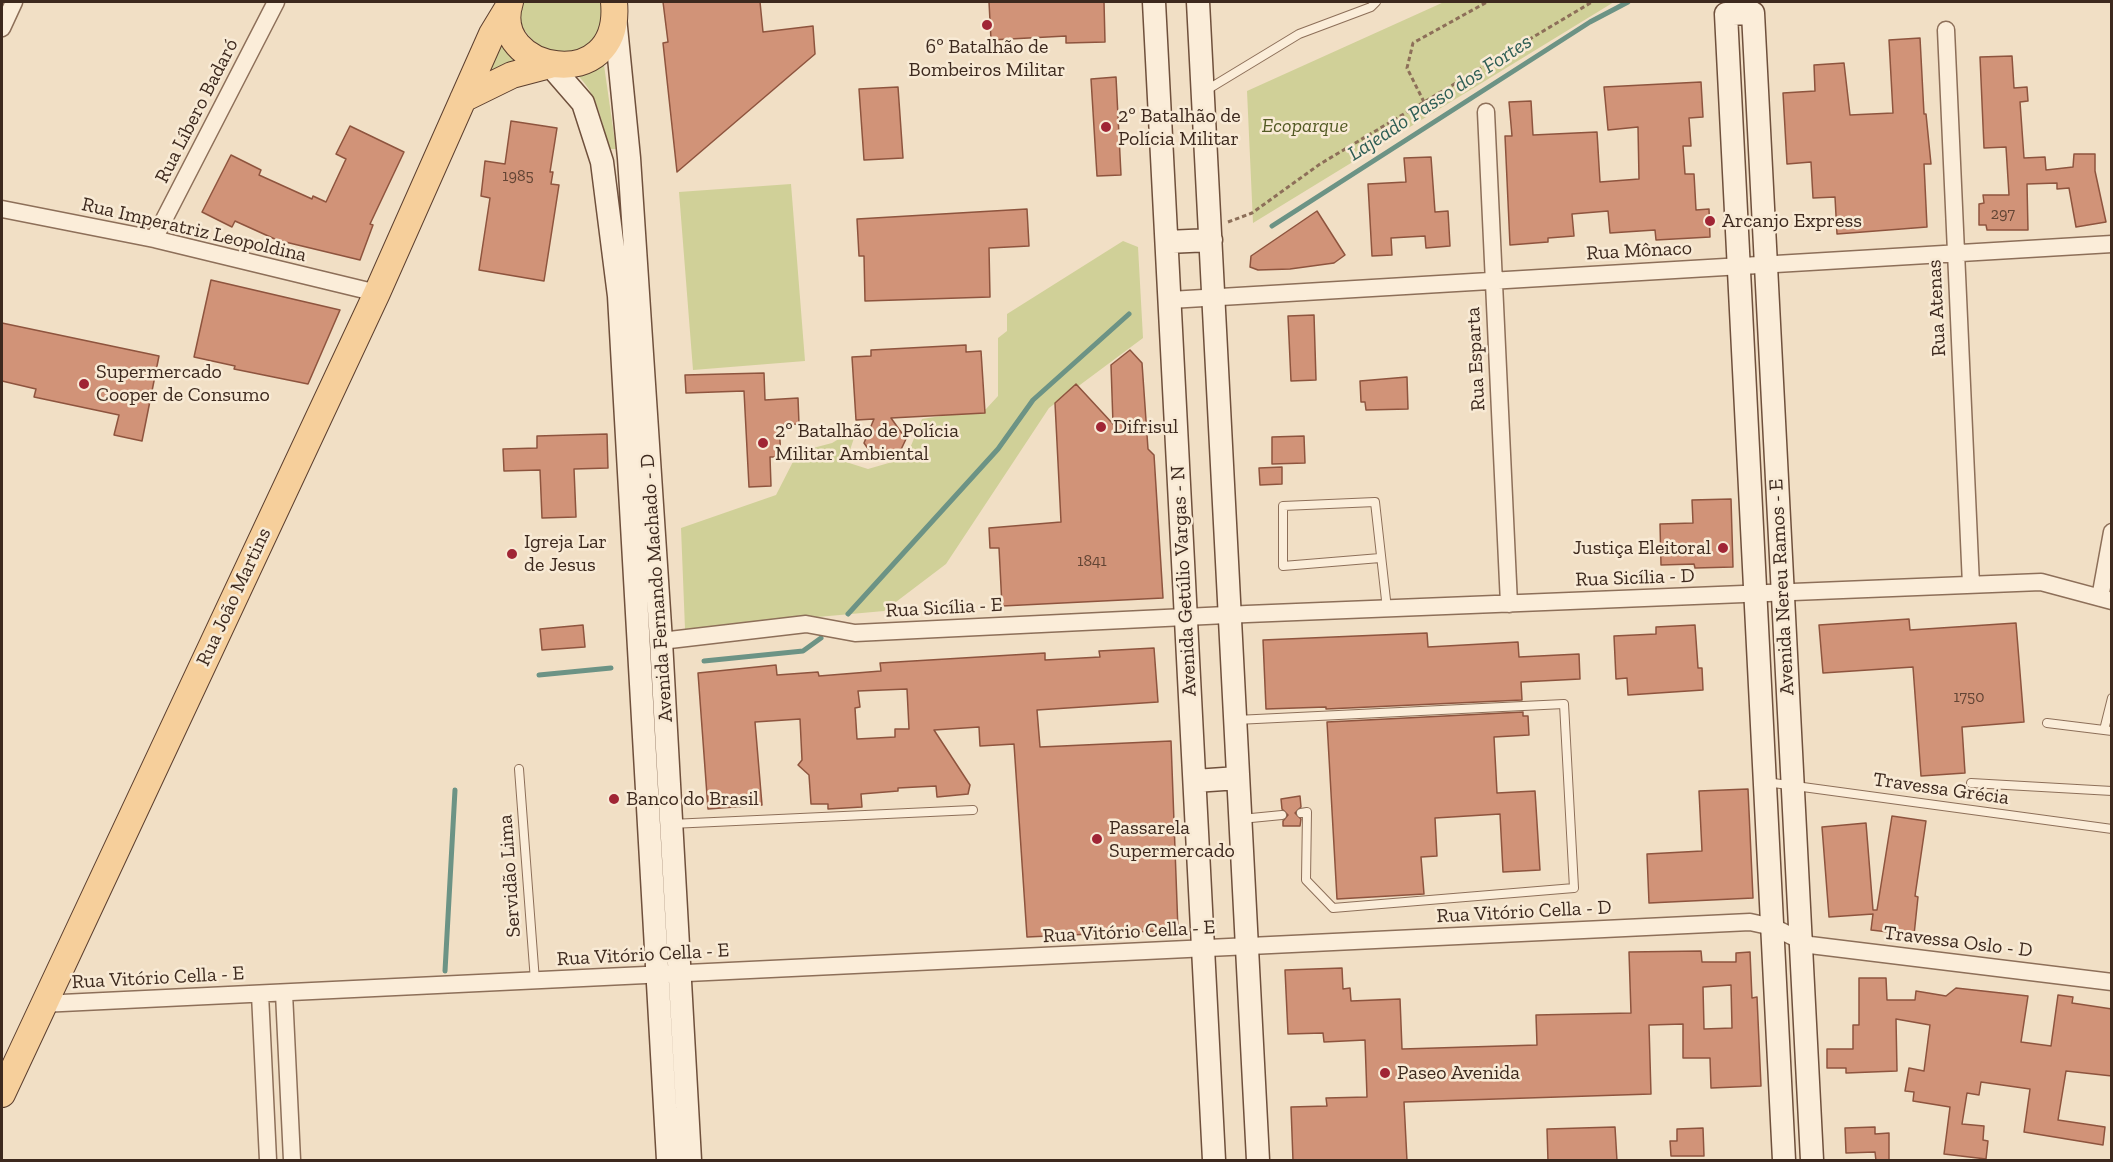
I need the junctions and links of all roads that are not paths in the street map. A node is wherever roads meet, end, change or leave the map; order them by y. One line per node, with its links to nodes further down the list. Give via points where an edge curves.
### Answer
1 (14, 2): 8 (street)
2 (276, 2): 18 (street, Rua Líbero Badaró)
3 (1154, 2): 19 (street, Avenida Getúlio Vargas - N)
4 (1198, 2): 11 (street)
5 (1376, 2): 11 (lane, via 1299,34)
6 (509, 4): 10 (main road, via 509,22 523,50); 12 (main road, Rua João Martins)
7 (615, 9): 10 (main road, via 610,36 600,50 586,61); 22 (street, Avenida Fernando Machado - D)
8 (2, 28)
9 (1946, 30): 21 (street, Rua Atenas)
10 (550, 65): 12 (main road, via 512,75); 22 (street, Avenida Fernando Machado - D, via 583,103)
11 (1203, 92): 17 (street)
12 (463, 99): 26 (main road, Rua João Martins)
13 (1486, 112): 25 (street, Rua Esparta)
14 (1760, 146): 15 (street); 15 (street, Avenida Nereu Ramos - E, via 1753,13 1726,14); 23 (street, Avenida Nereu Ramos - E)
15 (1733, 148): 24 (street, Avenida Nereu Ramos - E)
16 (2, 209): 18 (street, Rua Imperatriz Leopoldina)
17 (1210, 235): 19 (street); 27 (street)
18 (154, 239): 26 (street, Rua Imperatriz Leopoldina)
19 (1167, 242): 28 (street, Avenida Getúlio Vargas - N)
20 (2112, 244): 21 (street, Rua Mônaco)
21 (1956, 254): 23 (street, Rua Mônaco); 34 (street, Rua Atenas)
22 (625, 257): 31 (street, Avenida Fernando Machado - D)
23 (1766, 265): 24 (street, Rua Mônaco); 29 (street, Avenida Nereu Ramos - E)
24 (1739, 266): 25 (street, Rua Mônaco); 30 (street, Avenida Nereu Ramos - E)
25 (1494, 281): 27 (street, Rua Mônaco); 38 (street, Rua Esparta)
26 (377, 293): 69 (main road, Rua João Martins)
27 (1214, 297): 28 (street, Rua Mônaco); 40 (street)
28 (1170, 300): 41 (street, Avenida Getúlio Vargas - N)
29 (1773, 407): 30 (street); 35 (street, Avenida Nereu Ramos - E)
30 (1746, 408): 36 (street, Avenida Nereu Ramos - E)
31 (638, 441): 42 (street, Avenida Fernando Machado - D); 64 (street, Avenida Fernando Machado - D)
32 (2112, 532): 37 (street)
33 (1380, 558): 33 (lane, via 1283,566 1283,506 1375,502); 39 (lane)
34 (1971, 585): 35 (street, Rua Sicília - D); 37 (street, Rua Sicília - D, via 2041,582)
35 (1783, 592): 36 (street, Rua Sicília - D); 52 (street, Avenida Nereu Ramos - E)
36 (1756, 594): 38 (street, Rua Sicília - D); 50 (street, Avenida Nereu Ramos - E)
37 (2106, 599)
38 (1509, 604): 39 (street, Rua Sicília - D)
39 (1387, 609): 40 (street, Rua Sicília - D)
40 (1230, 615): 41 (street, Rua Sicília - E); 44 (street)
41 (1186, 618): 42 (street, Rua Sicília - E, via 855,633 806,624); 49 (street, Avenida Getúlio Vargas - N)
42 (661, 641): 58 (street, Avenida Fernando Machado - D)
43 (2112, 698): 46 (lane)
44 (1235, 720): 48 (street); 55 (lane, via 1564,704 1574,888 1333,908 1306,880 1307,812)
45 (2047, 723): 46 (lane)
46 (2108, 731)
47 (519, 769): 65 (lane, Servidão Lima)
48 (1238, 778): 49 (street); 57 (street)
49 (1195, 782): 63 (street, Avenida Getúlio Vargas - N)
50 (1766, 782): 52 (lane, Travessa Grécia); 60 (street, Avenida Nereu Ramos - E)
51 (1971, 783): 53 (lane)
52 (1792, 786): 59 (lane, Travessa Grécia); 61 (street, Avenida Nereu Ramos - E)
53 (2112, 791)
54 (973, 810): 58 (lane)
55 (1301, 813)
56 (1282, 814): 57 (lane)
57 (1240, 819): 62 (street)
58 (671, 824): 64 (street, Avenida Fernando Machado - D)
59 (2112, 829)
60 (1773, 927): 61 (street, Rua Vitório Cella - D); 62 (street, Rua Vitório Cella - D, via 1750,922); 79 (street, Avenida Nereu Ramos - E)
61 (1800, 940): 66 (street, Travessa Oslo - D, via 1810,945); 80 (street, Avenida Nereu Ramos - E)
62 (1247, 947): 63 (street, Rua Vitório Cella - E); 78 (street)
63 (1203, 949): 64 (street, Rua Vitório Cella - E); 77 (street, Avenida Getúlio Vargas - N)
64 (669, 974): 65 (street, Rua Vitório Cella - E); 75 (street, Avenida Fernando Machado - D); 76 (street, Avenida Fernando Machado - D)
65 (535, 981): 67 (street, Rua Vitório Cella - E)
66 (2112, 982)
67 (284, 993): 68 (street, Rua Vitório Cella - E); 71 (street)
68 (260, 994): 69 (street, Rua Vitório Cella - E); 72 (street)
69 (42, 1004): 70 (main road, Rua João Martins)
70 (2, 1094)
71 (290, 1114): 72 (street); 74 (street)
72 (266, 1116): 73 (street)
73 (268, 1161)
74 (292, 1161)
75 (668, 1161)
76 (690, 1161)
77 (1214, 1161)
78 (1258, 1161)
79 (1784, 1161)
80 (1812, 1161)

